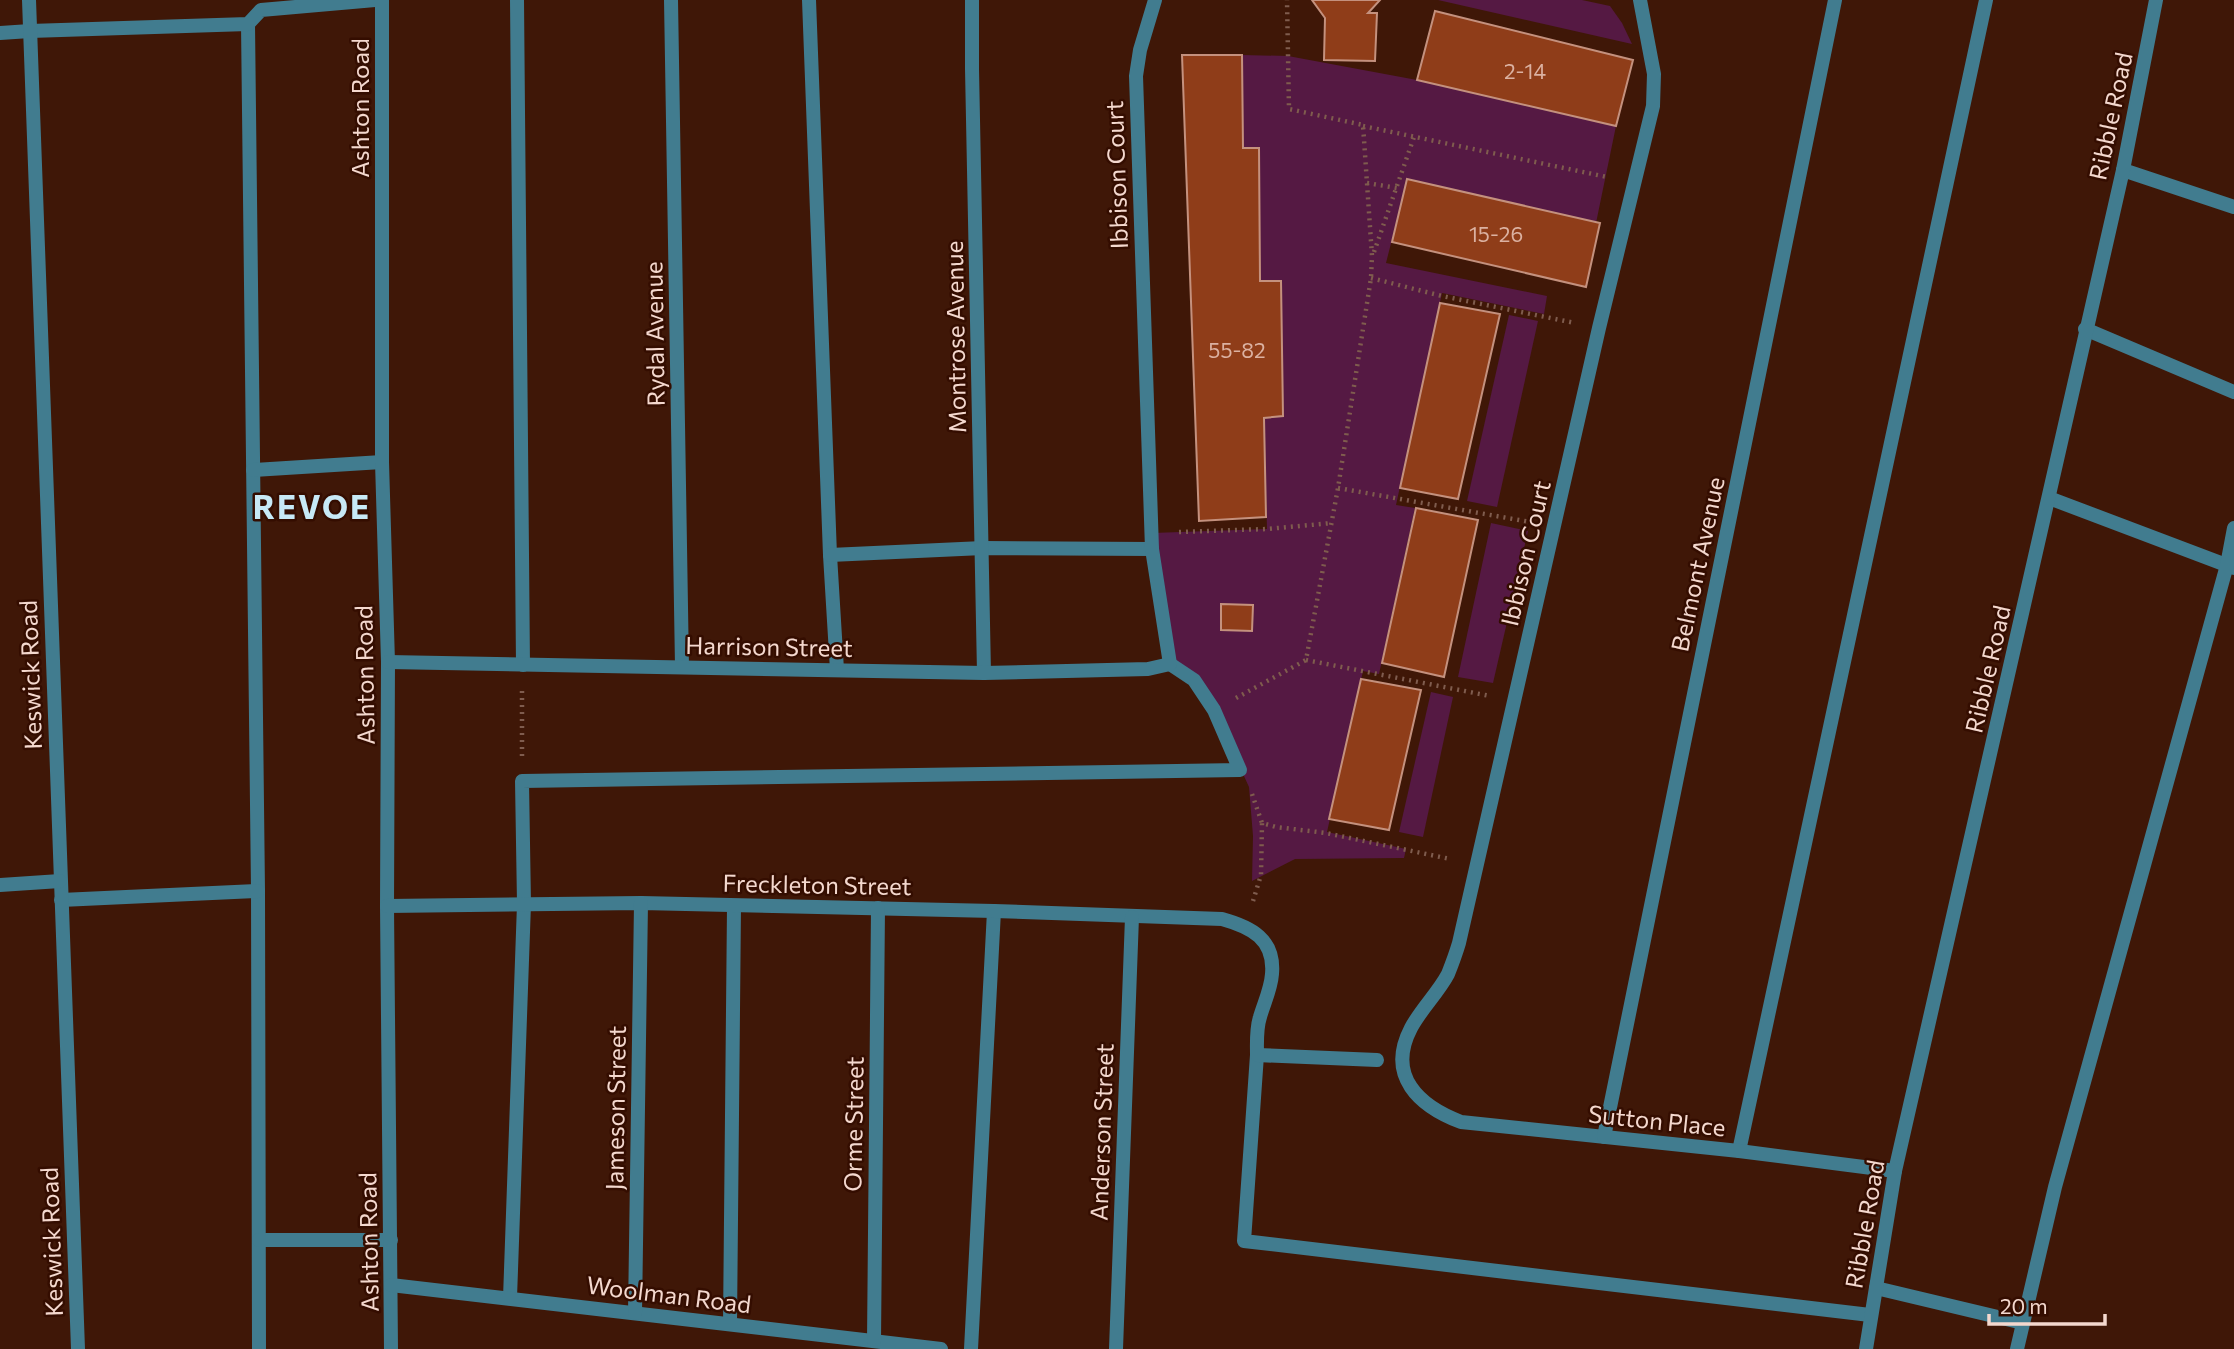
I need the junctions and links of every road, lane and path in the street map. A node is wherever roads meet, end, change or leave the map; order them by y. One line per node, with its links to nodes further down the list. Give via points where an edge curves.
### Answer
1 (29, 0): 15 (street, Keswick Road)
2 (375, 0): 14 (street, via 261,10)
3 (382, 0): 29 (street, Ashton Road)
4 (517, 0): 44 (street)
5 (671, 0): 45 (street, Rydal Avenue)
6 (809, 0): 39 (street)
7 (972, 0): 37 (street, Montrose Avenue)
8 (1155, 0): 36 (street, Ibbison Court, via 1136,76)
9 (1287, 0): 17 (path, via 1289,109)
10 (1640, 0): 21 (street, Ibbison Court, via 1654,95)
11 (1835, 0): 69 (street, Belmont Avenue)
12 (1986, 0): 70 (street)
13 (2156, 0): 19 (street, Ribble Road)
14 (248, 24): 15 (street); 30 (street)
15 (30, 31): 16 (street); 54 (street, Keswick Road)
16 (0, 33)
17 (1363, 125): 18 (path); 20 (path)
18 (1414, 137): 21 (path); 22 (path)
19 (2123, 170): 23 (street); 27 (street, Ribble Road)
20 (1367, 183): 22 (path); 24 (path)
21 (1636, 183): 26 (street, Ibbison Court)
22 (1397, 188): 24 (path)
23 (2234, 206)
24 (1372, 256): 25 (path)
25 (1371, 278): 26 (path); 31 (path)
26 (1600, 328): 34 (street, Ibbison Court)
27 (2085, 329): 28 (street); 32 (street, Ribble Road)
28 (2234, 392)
29 (382, 462): 30 (street); 42 (street, Ashton Road)
30 (253, 470): 56 (street)
31 (1338, 488): 33 (path); 34 (path)
32 (2049, 498): 40 (street); 71 (street, Ribble Road)
33 (1332, 523): 36 (path); 41 (path)
34 (1554, 527): 48 (street, Ibbison Court)
35 (2234, 528): 40 (street)
36 (1152, 533): 38 (street, Ibbison Court)
37 (983, 548): 38 (street); 39 (street); 47 (street, Montrose Avenue)
38 (1152, 549): 43 (street, Ibbison Court)
39 (831, 555): 46 (street)
40 (2230, 566): 79 (street, via 2055,1187)
41 (1306, 660): 48 (path); 49 (path)
42 (388, 662): 44 (street, Harrison Street); 60 (street, Ashton Road)
43 (1170, 664): 47 (street, Harrison Street, via 1148,669); 49 (street, via 1194,680)
44 (523, 665): 45 (street, Harrison Street); 51 (path)
45 (682, 667): 46 (street, Harrison Street)
46 (837, 670): 47 (street, Harrison Street)
47 (984, 673)
48 (1515, 701): 53 (street, Ibbison Court)
49 (1214, 710): 50 (street)
50 (1240, 770): 51 (street); 52 (path)
51 (522, 781): 59 (street)
52 (1262, 823): 53 (path); 65 (path, via 1261,876)
53 (1478, 865): 68 (street, Ibbison Court, via 1460,943 1447,975 1411,1028 1405,1046 1407,1083)
54 (60, 881): 55 (street); 57 (street, Keswick Road)
55 (0, 885)
56 (258, 891): 57 (street); 72 (street)
57 (61, 900): 82 (street, Keswick Road)
58 (641, 903): 59 (street, Freckleton Street); 61 (street, Freckleton Street); 77 (street, Jameson Street)
59 (524, 904): 60 (street, Freckleton Street); 76 (street)
60 (387, 906): 73 (street, Ashton Road)
61 (734, 906): 62 (street, Freckleton Street); 80 (street)
62 (877, 908): 63 (street, Freckleton Street); 81 (street, Orme Street)
63 (994, 911): 64 (street, Freckleton Street); 86 (street)
64 (1132, 917): 65 (street, Freckleton Street, via 1222,919); 87 (street, Anderson Street)
65 (1244, 925): 66 (street, via 1261,937 1272,968 1259,1019)
66 (1256, 1055): 67 (street); 78 (street, via 1244,1241)
67 (1377, 1060)
68 (1420, 1099): 69 (street, Sutton Place, via 1461,1122)
69 (1604, 1137): 70 (street, Sutton Place)
70 (1739, 1151): 71 (street, Sutton Place)
71 (1895, 1171): 75 (street, Ribble Road)
72 (259, 1240): 73 (street); 83 (street)
73 (391, 1240): 74 (street, Ashton Road)
74 (391, 1285): 76 (street, Woolman Road); 84 (street, Ashton Road)
75 (1876, 1287): 78 (street, Ribble Road); 79 (street)
76 (510, 1298): 77 (street, Woolman Road)
77 (635, 1313): 80 (street, Woolman Road)
78 (1870, 1315): 88 (street, Ribble Road)
79 (2023, 1323): 89 (street)
80 (730, 1324): 81 (street, Woolman Road)
81 (874, 1340): 85 (street, Woolman Road)
82 (78, 1349)
83 (259, 1349)
84 (391, 1349)
85 (941, 1349)
86 (971, 1349)
87 (1116, 1349)
88 (1866, 1349)
89 (2017, 1349)

